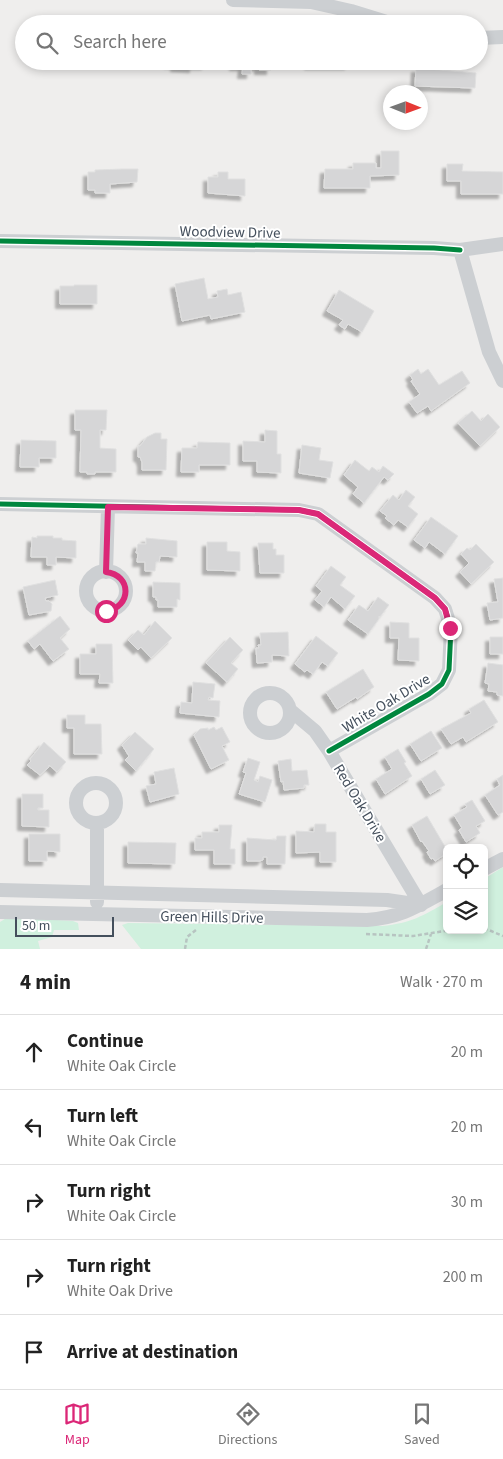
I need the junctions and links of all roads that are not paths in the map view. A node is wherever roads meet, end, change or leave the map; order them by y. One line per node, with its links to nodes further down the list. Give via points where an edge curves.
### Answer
1 (233, 0): 2 (street)
2 (311, 1): 3 (street)
3 (362, 15)
4 (503, 37): 5 (street)
5 (488, 38)
6 (0, 241): 8 (street, Woodview Drive)
7 (503, 244): 8 (street, Woodview Drive)
8 (460, 250): 9 (street, via 488,352)
9 (503, 381)
10 (0, 504): 11 (street, White Oak Drive)
11 (108, 507): 12 (street); 14 (street, White Oak Drive, via 299,510 318,514 435,598 445,609 450,628 449,670 442,684)
12 (106, 572)
13 (290, 710): 14 (street, Red Oak Drive, via 315,731)
14 (329, 751): 22 (street, Red Oak Drive)
15 (98, 823): 20 (street)
16 (503, 859): 17 (street)
17 (488, 867)
18 (0, 890): 20 (street, Green Hills Drive)
19 (443, 892): 22 (street, Green Hills Drive)
20 (97, 893): 21 (street, Green Hills Drive); 24 (street)
21 (249, 896): 22 (street, Green Hills Drive, via 387,900); 25 (street)
22 (421, 905): 25 (street, Green Hills Drive, via 386,919)
23 (0, 912): 24 (street, Green Hills Drive)
24 (96, 914): 25 (street, Green Hills Drive)
25 (249, 918)

